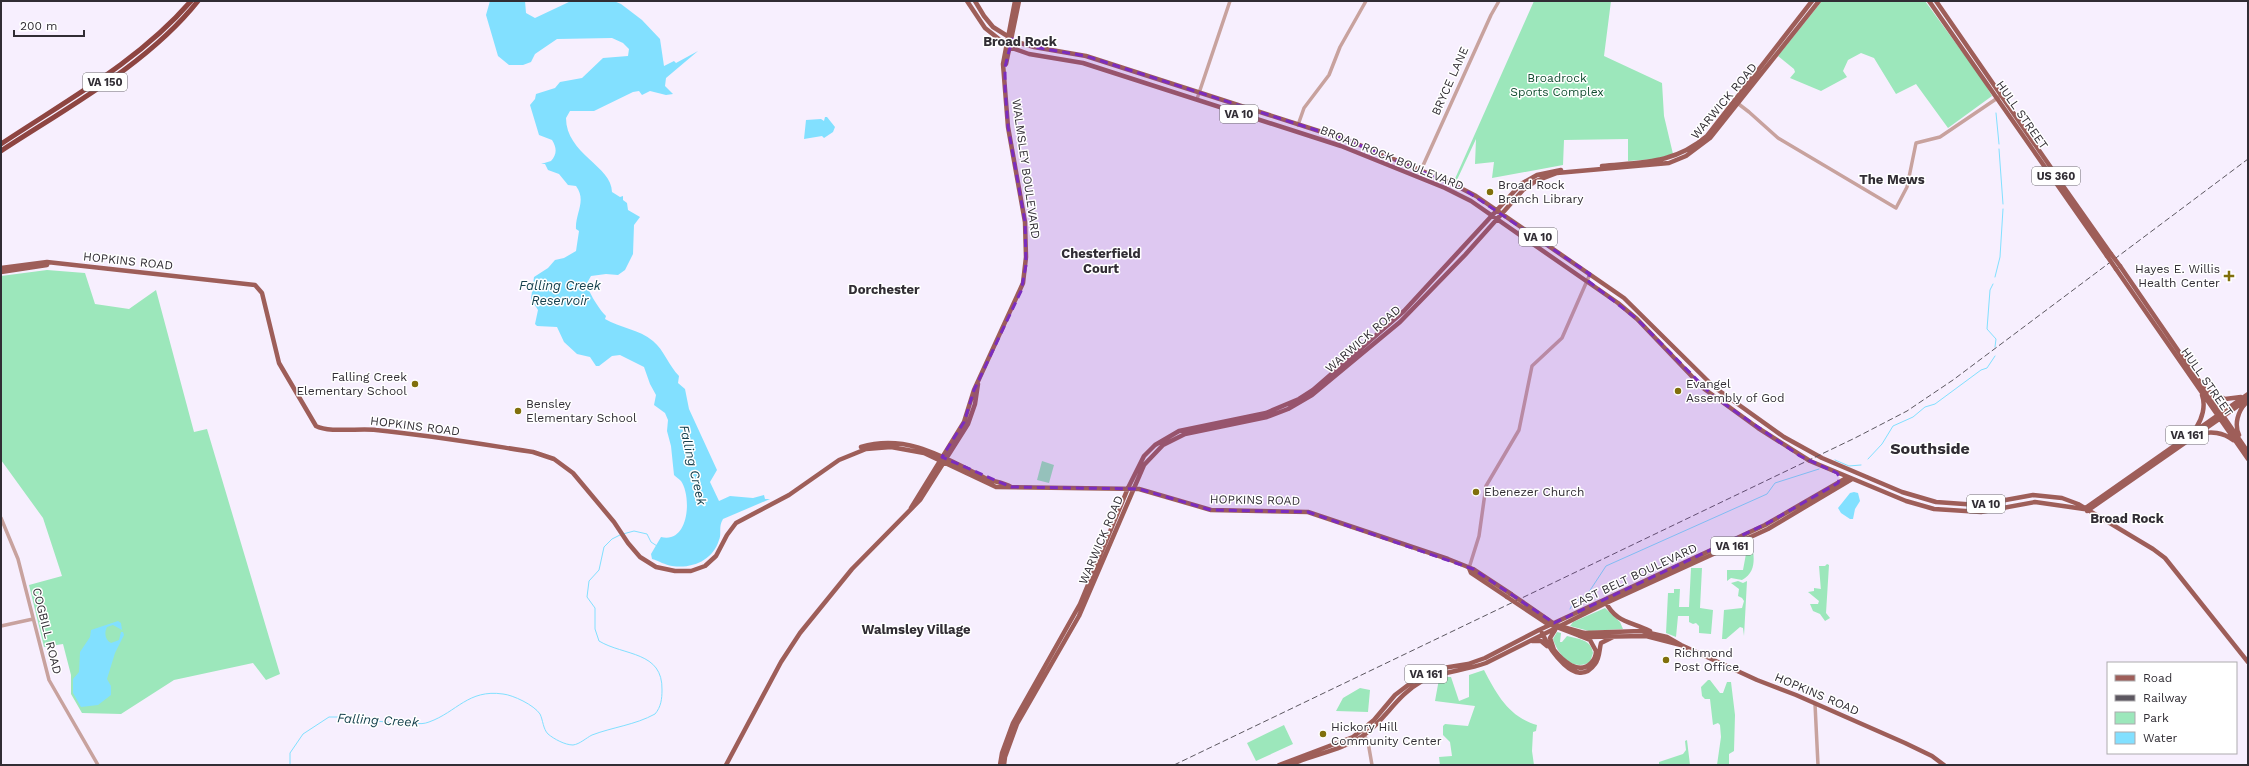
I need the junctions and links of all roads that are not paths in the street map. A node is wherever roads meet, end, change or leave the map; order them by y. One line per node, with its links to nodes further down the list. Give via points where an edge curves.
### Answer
1 (191, 1): 21 (highway, VA 150, via 158,35 126,61)
2 (198, 1): 22 (highway, VA 150, via 170,31 135,61)
3 (967, 1): 15 (main road, VA 10, via 980,23)
4 (975, 1): 14 (main road, VA 10, via 989,22)
5 (1015, 1): 14 (main road, WALMSLEY BOULEVARD)
6 (1019, 1): 14 (main road, WALMSLEY BOULEVARD)
7 (1230, 1): 16 (street)
8 (1366, 1): 20 (street, via 1340,47 1329,75 1304,108)
9 (1499, 1): 23 (street, BRYCE LANE)
10 (1812, 1): 19 (main road, WARWICK ROAD)
11 (1819, 1): 19 (main road, WARWICK ROAD)
12 (1929, 1): 17 (main road, HULL STREET / US 360)
13 (1936, 1): 17 (main road, HULL STREET / US 360)
14 (1010, 38): 15 (main road, WALMSLEY BOULEVARD); 16 (main road, BROAD ROCK BOULEVARD / VA 10, via 1034,48 1081,55)
15 (1008, 46): 18 (main road, BROAD ROCK BOULEVARD / VA 10, via 1029,54 1083,63); 48 (main road, WALMSLEY BOULEVARD, via 1004,67 1008,127 1025,222 1026,265 1021,291 978,384 964,422)
16 (1200, 93): 18 (street); 20 (main road, BROAD ROCK BOULEVARD / VA 10)
17 (1999, 96): 19 (street, via 1940,137 1916,142 1907,188 1896,208 1778,138); 30 (main road, HULL STREET / US 360, bridge)
18 (1198, 99): 26 (main road, BROAD ROCK BOULEVARD / VA 10, via 1341,146 1445,188)
19 (1736, 102): 24 (main road, WARWICK ROAD, via 1706,136 1680,154 1658,161 1547,172 1526,181); 25 (main road, WARWICK ROAD, via 1710,138 1686,156 1658,166 1552,174 1523,190)
20 (1298, 125): 23 (main road, BROAD ROCK BOULEVARD / VA 10, via 1350,141)
21 (1, 144)
22 (1, 151)
23 (1421, 170): 24 (main road, BROAD ROCK BOULEVARD / VA 10, via 1465,190)
24 (1497, 210): 25 (main road, BROAD ROCK BOULEVARD / VA 10); 26 (main road, WARWICK ROAD)
25 (1502, 213): 27 (main road, WARWICK ROAD); 32 (main road, BROAD ROCK BOULEVARD / VA 10)
26 (1492, 215): 27 (main road, BROAD ROCK BOULEVARD / VA 10); 53 (main road, WARWICK ROAD, via 1404,311 1313,390 1266,413 1190,428 1166,437 1144,456)
27 (1498, 219): 33 (main road, BROAD ROCK BOULEVARD / VA 10); 53 (main road, WARWICK ROAD, via 1400,322 1312,395 1288,409 1267,417 1175,437 1148,459)
28 (60, 264): 29 (main road, HOPKINS ROAD, via 35,263); 31 (main road, HOPKINS ROAD); 48 (main road, HOPKINS ROAD, via 255,285 262,293 279,364 316,426 324,429 377,430 542,454 560,462 573,473 623,534 636,554 650,564 666,570 688,572 702,568 713,560 729,531 744,518 783,498 833,461 865,446 883,442 900,443 921,447)
29 (1, 268)
30 (2118, 268): 34 (main road, HULL STREET / US 360); 35 (main road, HULL STREET / US 360)
31 (1, 272)
32 (1590, 274): 33 (street); 49 (main road, BROAD ROCK BOULEVARD / VA 10, via 1639,311 1714,388 1784,437)
33 (1587, 280): 50 (main road, BROAD ROCK BOULEVARD / VA 10, via 1634,316 1713,396 1800,456); 56 (street, via 1562,338 1532,366 1519,430 1486,486 1480,536)
34 (2173, 351): 35 (main road); 36 (main road, HULL STREET / US 360)
35 (2182, 354): 37 (main road, HULL STREET / US 360)
36 (2180, 361): 37 (main road); 38 (main road, HULL STREET / US 360)
37 (2188, 363): 39 (main road, HULL STREET / US 360)
38 (2199, 388): 41 (main road, HULL STREET / US 360); 42 (main road, via 2204,404)
39 (2206, 389): 40 (main road, via 2215,396 2225,399); 41 (main road, HULL STREET / US 360)
40 (2247, 397): 41 (main road, VA 161); 45 (main road, via 2237,423)
41 (2220, 415): 42 (main road, VA 161); 43 (main road, VA 161); 44 (main road, HULL STREET / US 360); 45 (main road, HULL STREET / US 360)
42 (2196, 430): 54 (main road, VA 161)
43 (2187, 441): 44 (main road, via 2209,433 2227,436); 54 (main road, VA 161)
44 (2236, 442): 45 (main road, HULL STREET / US 360)
45 (2242, 446): 46 (main road, HULL STREET / US 360); 47 (main road)
46 (2248, 452)
47 (2248, 457)
48 (943, 460): 53 (main road, HOPKINS ROAD, via 987,481 1011,487); 76 (main road, WALMSLEY BOULEVARD, via 911,508 852,569 797,637)
49 (1852, 472): 51 (main road); 54 (main road, BROAD ROCK BOULEVARD / VA 10, via 1909,495 1936,502 1978,505 2024,496 2045,495 2073,501)
50 (1837, 473): 51 (main road, BROAD ROCK BOULEVARD / VA 10); 52 (main road, via 1840,478)
51 (1850, 478): 52 (main road, EAST BELT BOULEVARD / VA 161); 54 (main road, BROAD ROCK BOULEVARD / VA 10, via 1910,502 1943,510 1985,512 2035,502); 57 (main road, EAST BELT BOULEVARD / VA 161, via 1768,528)
52 (1838, 483): 57 (main road, EAST BELT BOULEVARD / VA 161, via 1758,528)
53 (1130, 488): 56 (main road, HOPKINS ROAD, via 1156,492 1209,510 1308,512); 77 (main road, WARWICK ROAD, via 1080,604 1013,722); 78 (main road, WARWICK ROAD, via 1079,616 1017,724)
54 (2086, 510): 70 (main road, VA 10, via 2153,549 2166,560)
55 (1, 518): 58 (street, COGBILL ROAD, via 16,552)
56 (1469, 568): 63 (main road, HOPKINS ROAD, bridge, via 1556,625)
57 (1605, 602): 60 (main road, EAST BELT BOULEVARD / VA 161); 61 (main road, via 1620,620); 62 (main road, EAST BELT BOULEVARD / VA 161)
58 (33, 619): 59 (street); 75 (street, COGBILL ROAD, via 49,680)
59 (1, 626)
60 (1557, 628): 62 (main road, EAST BELT BOULEVARD / VA 161); 68 (main road, via 1550,638)
61 (1654, 632): 64 (main road, HOPKINS ROAD, via 1633,631); 67 (main road, HOPKINS ROAD)
62 (1542, 633): 66 (main road, EAST BELT BOULEVARD / VA 161); 68 (main road); 72 (main road, EAST BELT BOULEVARD / VA 161, via 1485,658 1443,668 1416,679 1395,695)
63 (1582, 634): 64 (main road, HOPKINS ROAD); 68 (main road, via 1590,640 1596,651 1593,662 1586,667 1571,666)
64 (1598, 636): 65 (main road, HOPKINS ROAD); 69 (main road)
65 (1613, 637): 67 (main road, HOPKINS ROAD, via 1646,636); 69 (main road, via 1602,643)
66 (1530, 641): 68 (main road, via 1541,641); 72 (main road, EAST BELT BOULEVARD / VA 161, via 1480,665 1443,673 1411,687)
67 (1681, 646): 71 (main road, HOPKINS ROAD)
68 (1552, 650): 69 (main road, via 1562,664 1580,672 1593,667)
69 (1598, 655)
70 (2248, 662)
71 (1815, 704): 82 (street); 83 (main road, HOPKINS ROAD, via 1924,752)
72 (1363, 733): 73 (main road, EAST BELT BOULEVARD / VA 161); 74 (main road, EAST BELT BOULEVARD / VA 161, via 1351,743); 81 (street, via 1368,742)
73 (1317, 751): 74 (main road); 79 (main road, EAST BELT BOULEVARD / VA 161)
74 (1325, 753): 80 (main road, EAST BELT BOULEVARD / VA 161)
75 (98, 765)
76 (726, 765)
77 (1000, 765)
78 (1004, 765)
79 (1279, 765)
80 (1290, 765)
81 (1372, 765)
82 (1818, 765)
83 (1944, 765)

